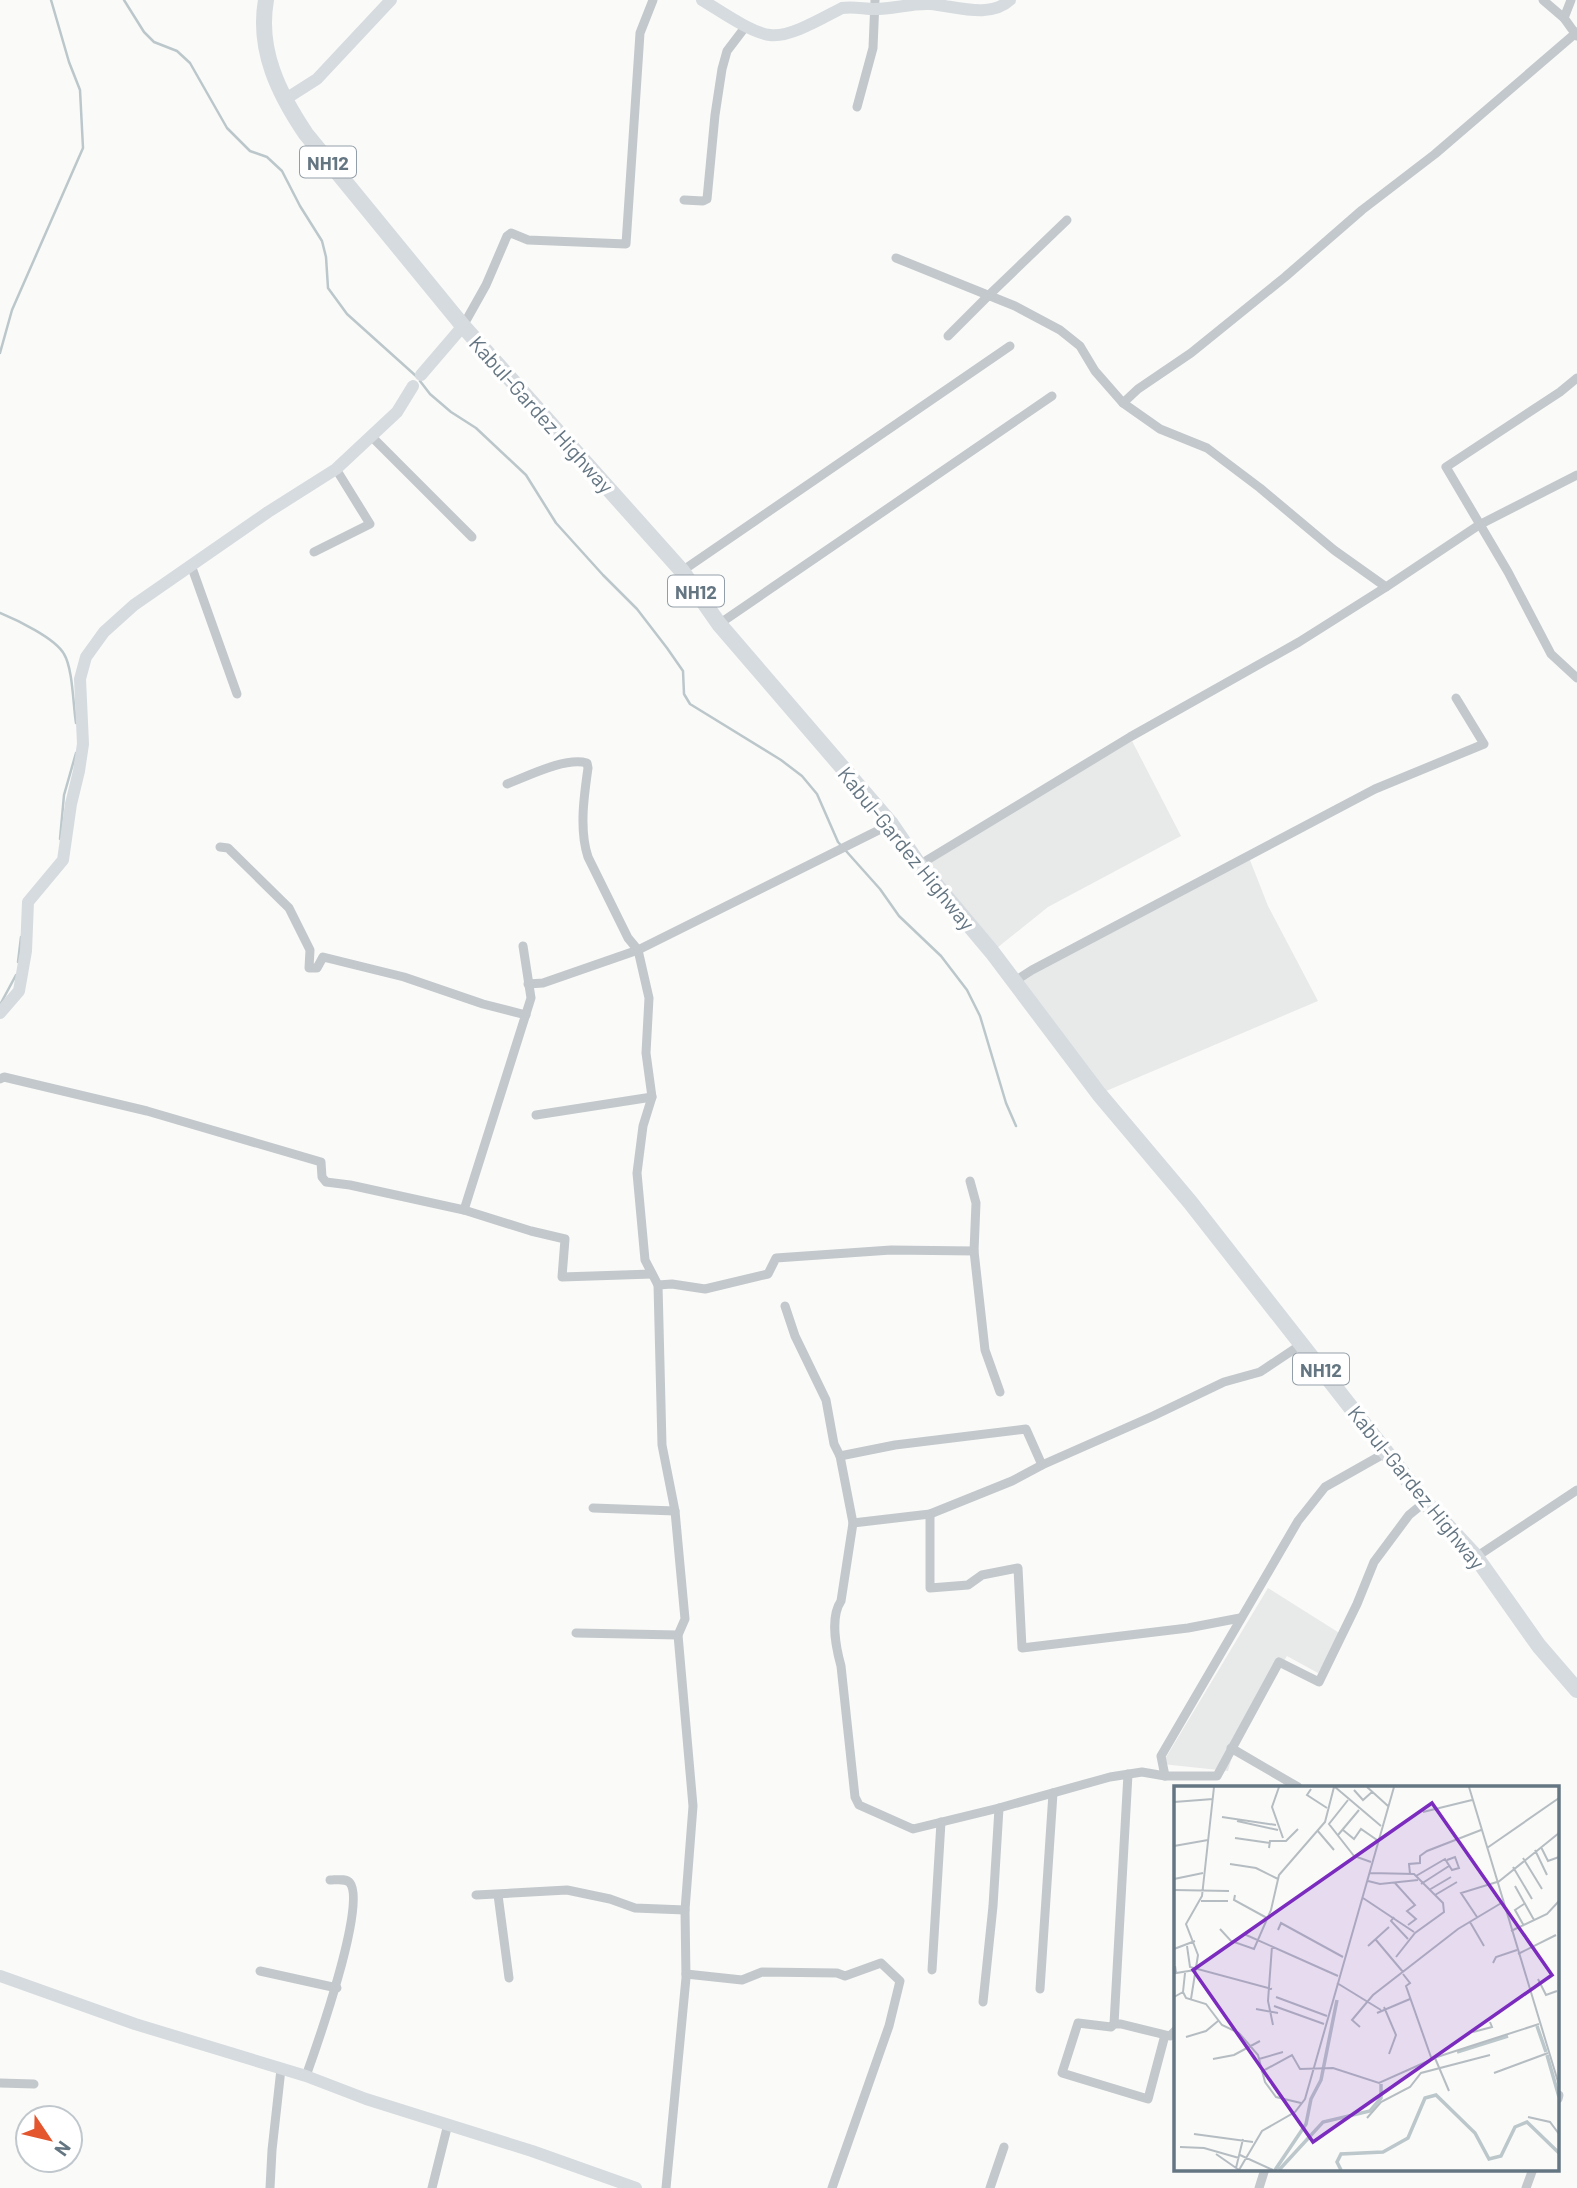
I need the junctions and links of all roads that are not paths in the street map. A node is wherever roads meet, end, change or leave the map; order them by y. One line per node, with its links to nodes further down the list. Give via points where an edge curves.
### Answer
1 (266, 0): 12 (highway, Kabul-Gardez Highway / NH12, via 267,50)
2 (391, 0): 12 (street, via 317,79)
3 (653, 0): 18 (street, via 640,33 626,244 528,240 511,233)
4 (702, 0): 10 (street)
5 (1010, 0): 8 (street, via 993,9)
6 (1543, 0): 9 (street)
7 (1571, 0): 9 (street)
8 (875, 5): 10 (street, via 842,8 801,29 771,36); 13 (street, via 873,48)
9 (1564, 18): 11 (street)
10 (746, 26): 14 (street, via 727,51 722,69 706,199)
11 (1577, 34): 25 (street, via 1191,354)
12 (284, 100): 18 (highway, Kabul-Gardez Highway / NH12, via 306,134)
13 (857, 107)
14 (684, 200)
15 (1068, 220): 17 (street)
16 (896, 258): 17 (street)
17 (988, 296): 19 (street); 25 (street, via 1070,337)
18 (463, 326): 21 (street); 33 (highway, Kabul-Gardez Highway / NH12)
19 (948, 336)
20 (1010, 346): 33 (street)
21 (421, 375): 23 (street)
22 (1577, 378): 29 (street, via 1446,467)
23 (413, 386): 26 (street, via 397,412)
24 (1052, 396): 35 (street)
25 (1123, 403): 34 (street, via 1160,429 1207,448)
26 (372, 437): 27 (street); 30 (street)
27 (337, 469): 31 (street, via 370,524); 32 (street)
28 (1577, 475): 29 (street)
29 (1479, 524): 34 (street); 36 (street, via 1551,654)
30 (472, 537)
31 (314, 552)
32 (191, 565): 37 (street); 47 (street, via 134,605 104,632 86,657 80,679 83,744 63,860 28,902 19,991)
33 (682, 571): 35 (highway, Kabul-Gardez Highway / NH12)
34 (1386, 587): 42 (street)
35 (719, 624): 40 (highway, Kabul-Gardez Highway / NH12)
36 (1577, 678)
37 (237, 694)
38 (1456, 698): 45 (street, via 1484,744 1375,789)
39 (507, 784): 44 (street, via 556,766 587,763 584,846 628,939)
40 (891, 824): 42 (highway, Kabul-Gardez Highway / NH12); 44 (street)
41 (219, 846): 48 (street, via 229,848 289,908 310,950 309,968 317,968 323,957)
42 (919, 865): 45 (highway, Kabul-Gardez Highway / NH12)
43 (523, 946): 46 (street)
44 (638, 950): 46 (street); 50 (street, via 649,999 646,1053)
45 (1015, 981): 58 (highway, Kabul-Gardez Highway / NH12, via 1099,1094)
46 (528, 984): 48 (street, via 531,998)
47 (0, 1013)
48 (526, 1015): 53 (street)
49 (0, 1079): 53 (street, via 147,1111 321,1162 326,1182)
50 (652, 1097): 51 (street); 55 (street, via 637,1173 645,1260)
51 (536, 1115)
52 (970, 1181): 54 (street, via 976,1203)
53 (464, 1210): 55 (street, via 565,1239 562,1277)
54 (974, 1251): 56 (street, via 891,1250 776,1258 768,1274 705,1289); 59 (street, via 985,1350)
55 (652, 1274): 56 (street)
56 (658, 1285): 66 (street, via 662,1445)
57 (785, 1306): 61 (street, via 826,1400)
58 (1302, 1344): 60 (highway, Kabul-Gardez Highway / NH12); 62 (street, via 1260,1372 1224,1382)
59 (1000, 1392)
60 (1387, 1452): 64 (highway, Kabul-Gardez Highway / NH12); 70 (street, via 1325,1487 1298,1521)
61 (840, 1456): 62 (street, via 1026,1429); 68 (street)
62 (1042, 1465): 67 (street)
63 (1577, 1490): 69 (street)
64 (1425, 1502): 69 (highway, Kabul-Gardez Highway / NH12); 74 (street, via 1409,1515 1374,1562 1319,1682 1279,1662)
65 (593, 1508): 66 (street)
66 (675, 1511): 72 (street, via 685,1619)
67 (930, 1514): 68 (street); 70 (street, via 930,1588 968,1585 982,1575 1018,1568 1022,1648)
68 (853, 1524): 82 (street, via 841,1601 835,1609 855,1797 859,1805 913,1829)
69 (1476, 1557): 73 (highway, Kabul-Gardez Highway / NH12, via 1539,1646)
70 (1240, 1618): 76 (street, via 1161,1756)
71 (576, 1633): 72 (street)
72 (678, 1635): 86 (street, via 693,1806)
73 (1577, 1690)
74 (1231, 1748): 77 (street, via 1217,1776); 79 (street)
75 (1128, 1774): 76 (street); 80 (street); 95 (street)
76 (1165, 1776): 77 (street)
77 (1200, 1776): 78 (street)
78 (1199, 1786)
79 (1296, 1786)
80 (1053, 1793): 81 (street); 93 (street)
81 (999, 1808): 82 (street); 94 (street)
82 (941, 1822): 87 (street)
83 (330, 1880): 92 (street, via 345,1880 353,1889 352,1919)
84 (476, 1895): 85 (street)
85 (498, 1895): 86 (street, via 567,1890 635,1908); 91 (street)
86 (685, 1910): 89 (street)
87 (932, 1969)
88 (260, 1971): 92 (street)
89 (686, 1974): 109 (street); 110 (street, via 743,1980 762,1972 845,1976 881,1963 900,1981 889,2026)
90 (0, 1976): 98 (street)
91 (509, 1978)
92 (337, 1988): 99 (street)
93 (1040, 1989)
94 (983, 2002)
95 (1114, 2024): 97 (street); 97 (street, via 1079,2023 1062,2073 1148,2099)
96 (1174, 2032): 97 (street)
97 (1166, 2035)
98 (281, 2069): 99 (street); 106 (street)
99 (306, 2076): 102 (street)
100 (0, 2083): 101 (street)
101 (34, 2084)
102 (448, 2124): 107 (street); 108 (street)
103 (1004, 2147): 111 (street)
104 (1265, 2170): 112 (street)
105 (1532, 2170): 113 (street)
106 (270, 2188)
107 (432, 2188)
108 (636, 2188)
109 (666, 2188)
110 (832, 2188)
111 (990, 2188)
112 (1259, 2188)
113 (1526, 2188)

